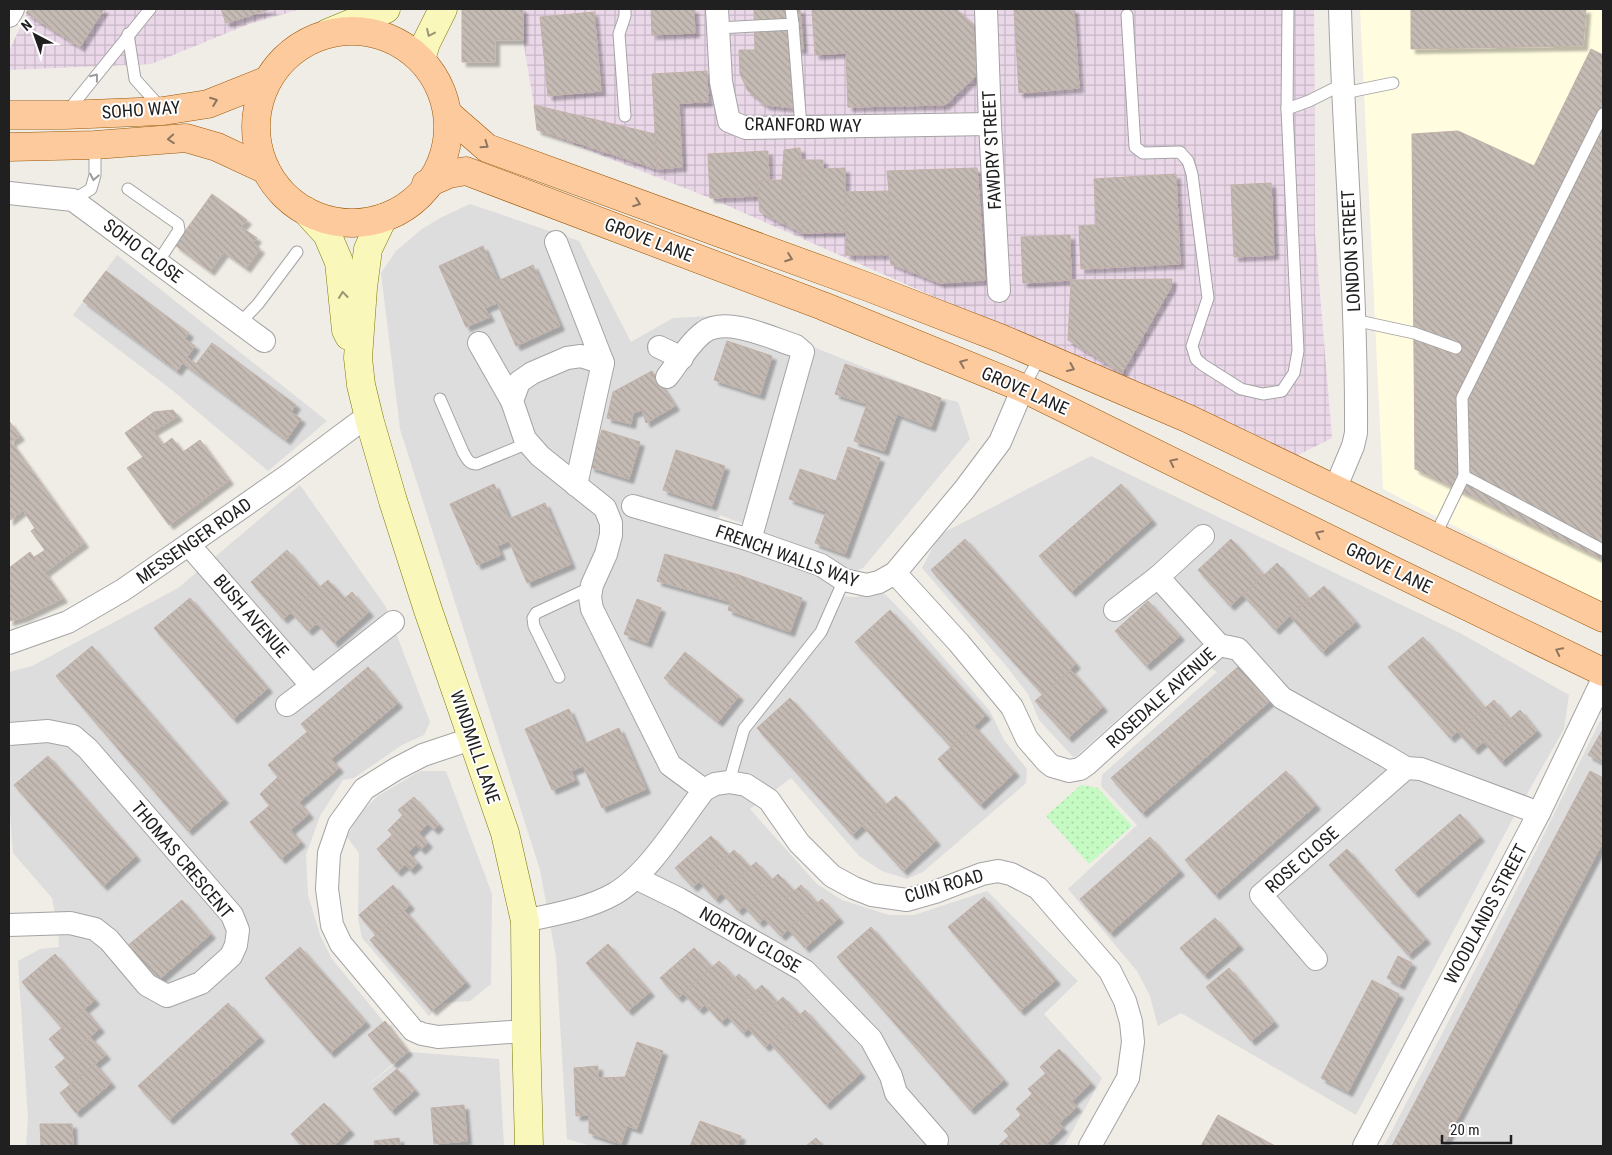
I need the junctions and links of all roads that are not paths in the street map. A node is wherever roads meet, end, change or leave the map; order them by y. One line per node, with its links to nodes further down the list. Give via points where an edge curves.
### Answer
1 (13, 9): 11 (street)
2 (150, 9): 15 (lane)
3 (386, 9): 14 (main road)
4 (443, 9): 16 (main road, one-way to 16)
5 (625, 9): 26 (lane, via 619,34)
6 (791, 9): 13 (lane)
7 (986, 9): 27 (street, FAWDRY STREET)
8 (1288, 9): 20 (lane)
9 (1340, 9): 19 (street, LONDON STREET)
10 (1127, 15): 20 (lane, via 1135,147 1143,153 1180,152 1188,161 1192,174 1208,298 1192,346 1196,359 1242,389 1263,394 1282,391 1294,373 1298,351)
11 (9, 16)
12 (718, 18): 13 (lane); 28 (street, CRANFORD WAY, via 721,82 729,121 746,128)
13 (792, 24): 28 (lane)
14 (328, 33): 16 (main road, via 351,30 379,34 399,42); 17 (main road, via 300,45)
15 (128, 34): 21 (lane, via 135,79); 25 (lane, one-way to 15)
16 (421, 59): 22 (main road, via 439,83)
17 (268, 80): 21 (main road, SOHO WAY, one-way to 17, via 208,104); 31 (main road, via 258,106 256,137)
18 (1393, 83): 19 (lane)
19 (1343, 89): 20 (lane); 42 (street, LONDON STREET)
20 (1288, 109)
21 (163, 110): 25 (main road, SOHO WAY)
22 (448, 114): 32 (main road, via 448,142 442,162); 48 (main road, GROVE LANE, one-way to 48, via 487,148 868,287)
23 (1603, 114): 58 (lane, via 1462,398)
24 (9, 115): 25 (main road, SOHO WAY)
25 (65, 115)
26 (625, 116)
27 (990, 124): 28 (street, CRANFORD WAY); 41 (street, FAWDRY STREET)
28 (801, 127)
29 (95, 145): 30 (main road, SOHO WAY); 31 (main road, SOHO WAY, one-way to 29, via 217,147 186,138); 35 (lane, one-way to 35, via 96,175 91,189)
30 (9, 147)
31 (266, 170): 36 (main road, via 286,197)
32 (426, 184): 37 (main road, via 415,200); 53 (main road, GROVE LANE, one-way to 32, via 823,306 466,171)
33 (128, 189): 40 (lane, via 178,224 179,230)
34 (9, 193): 35 (street, SOHO CLOSE)
35 (73, 200): 40 (street, SOHO CLOSE)
36 (306, 211): 37 (main road, via 336,222 359,223); 49 (main road, WINDMILL LANE, one-way to 36, via 346,330 339,262 327,234)
37 (383, 218): 49 (main road, WINDMILL LANE, via 368,250)
38 (556, 242): 51 (street)
39 (296, 252): 43 (lane)
40 (158, 262): 43 (street, SOHO CLOSE)
41 (999, 291)
42 (1354, 320): 47 (lane, via 1414,333); 60 (street, LONDON STREET, via 1356,434)
43 (240, 323): 44 (street, SOHO CLOSE)
44 (264, 341)
45 (479, 343): 55 (street, FRENCH WALLS WAY)
46 (659, 347): 50 (street)
47 (1456, 348)
48 (1041, 355): 53 (lane); 60 (main road, GROVE LANE, one-way to 60, via 1189,419)
49 (358, 358): 56 (main road, WINDMILL LANE)
50 (682, 358): 52 (street); 64 (street, via 696,339 716,326 738,327 796,346 803,352)
51 (603, 363): 55 (street, via 581,356 567,358 519,382); 59 (street)
52 (668, 377)
53 (1023, 388): 67 (street, FRENCH WALLS WAY, via 1000,442); 76 (main road, GROVE LANE, one-way to 53)
54 (440, 399): 57 (lane, via 463,452 472,464)
55 (512, 401): 57 (street, FRENCH WALLS WAY)
56 (370, 422): 65 (street, MESSENGER ROAD, via 358,423); 82 (main road, WINDMILL LANE)
57 (528, 443): 59 (street, FRENCH WALLS WAY)
58 (1464, 476): 63 (lane); 66 (lane)
59 (576, 485): 61 (street, FRENCH WALLS WAY)
60 (1335, 489): 63 (main road, GROVE LANE)
61 (618, 506): 64 (street, FRENCH WALLS WAY); 70 (street, via 611,523 606,554)
62 (1203, 536): 68 (street)
63 (1435, 536): 72 (main road, GROVE LANE)
64 (750, 540): 69 (street, FRENCH WALLS WAY, via 821,565)
65 (189, 545): 74 (street, MESSENGER ROAD, via 123,590 68,622); 79 (street, BUSH AVENUE)
66 (1603, 550)
67 (895, 573): 69 (street, FRENCH WALLS WAY, via 867,585); 75 (street, ROSEDALE AVENUE, via 1012,707 1027,739 1052,766 1060,769 1080,769 1087,764)
68 (1158, 576): 71 (street); 75 (street)
69 (844, 580): 84 (lane, via 821,632 744,729)
70 (592, 586): 77 (lane, via 536,612 533,618); 85 (street, via 592,609 670,765)
71 (1115, 610)
72 (1602, 616)
73 (393, 622): 79 (street)
74 (9, 643)
75 (1220, 645): 83 (street, ROSEDALE AVENUE, via 1238,649 1282,698)
76 (1603, 672)
77 (559, 677)
78 (1603, 679): 86 (street, WOODLANDS STREET)
79 (312, 686): 80 (street)
80 (286, 705)
81 (9, 734): 89 (street, THOMAS CRESCENT, via 48,731 73,736 88,749 232,914 238,930 231,956 201,983 166,996 147,985 109,940 95,929 70,923)
82 (471, 739): 88 (main road, WINDMILL LANE, via 505,833); 91 (street, via 424,755 364,789 339,824 329,853 327,890 332,925 341,944 413,1030 438,1037)
83 (1406, 768): 86 (street, ROSEDALE AVENUE, via 1421,769); 90 (street, ROSE CLOSE, via 1261,895)
84 (729, 782): 85 (street); 94 (street, CUIN ROAD, via 746,785 768,800 799,843 832,876 872,895 907,900 998,871 1038,888 1110,971 1125,1000 1131,1022 1133,1042 1128,1078)
85 (704, 790): 87 (street)
86 (1539, 813): 95 (street, WOODLANDS STREET)
87 (636, 878): 88 (street, via 614,894 580,908); 92 (street, NORTON CLOSE, via 805,971 872,1039 896,1093)
88 (525, 921): 91 (main road, WINDMILL LANE)
89 (9, 926)
90 (1316, 959)
91 (526, 1031): 93 (main road, WINDMILL LANE)
92 (937, 1140)
93 (530, 1146)
94 (1090, 1146)
95 (1364, 1146)

